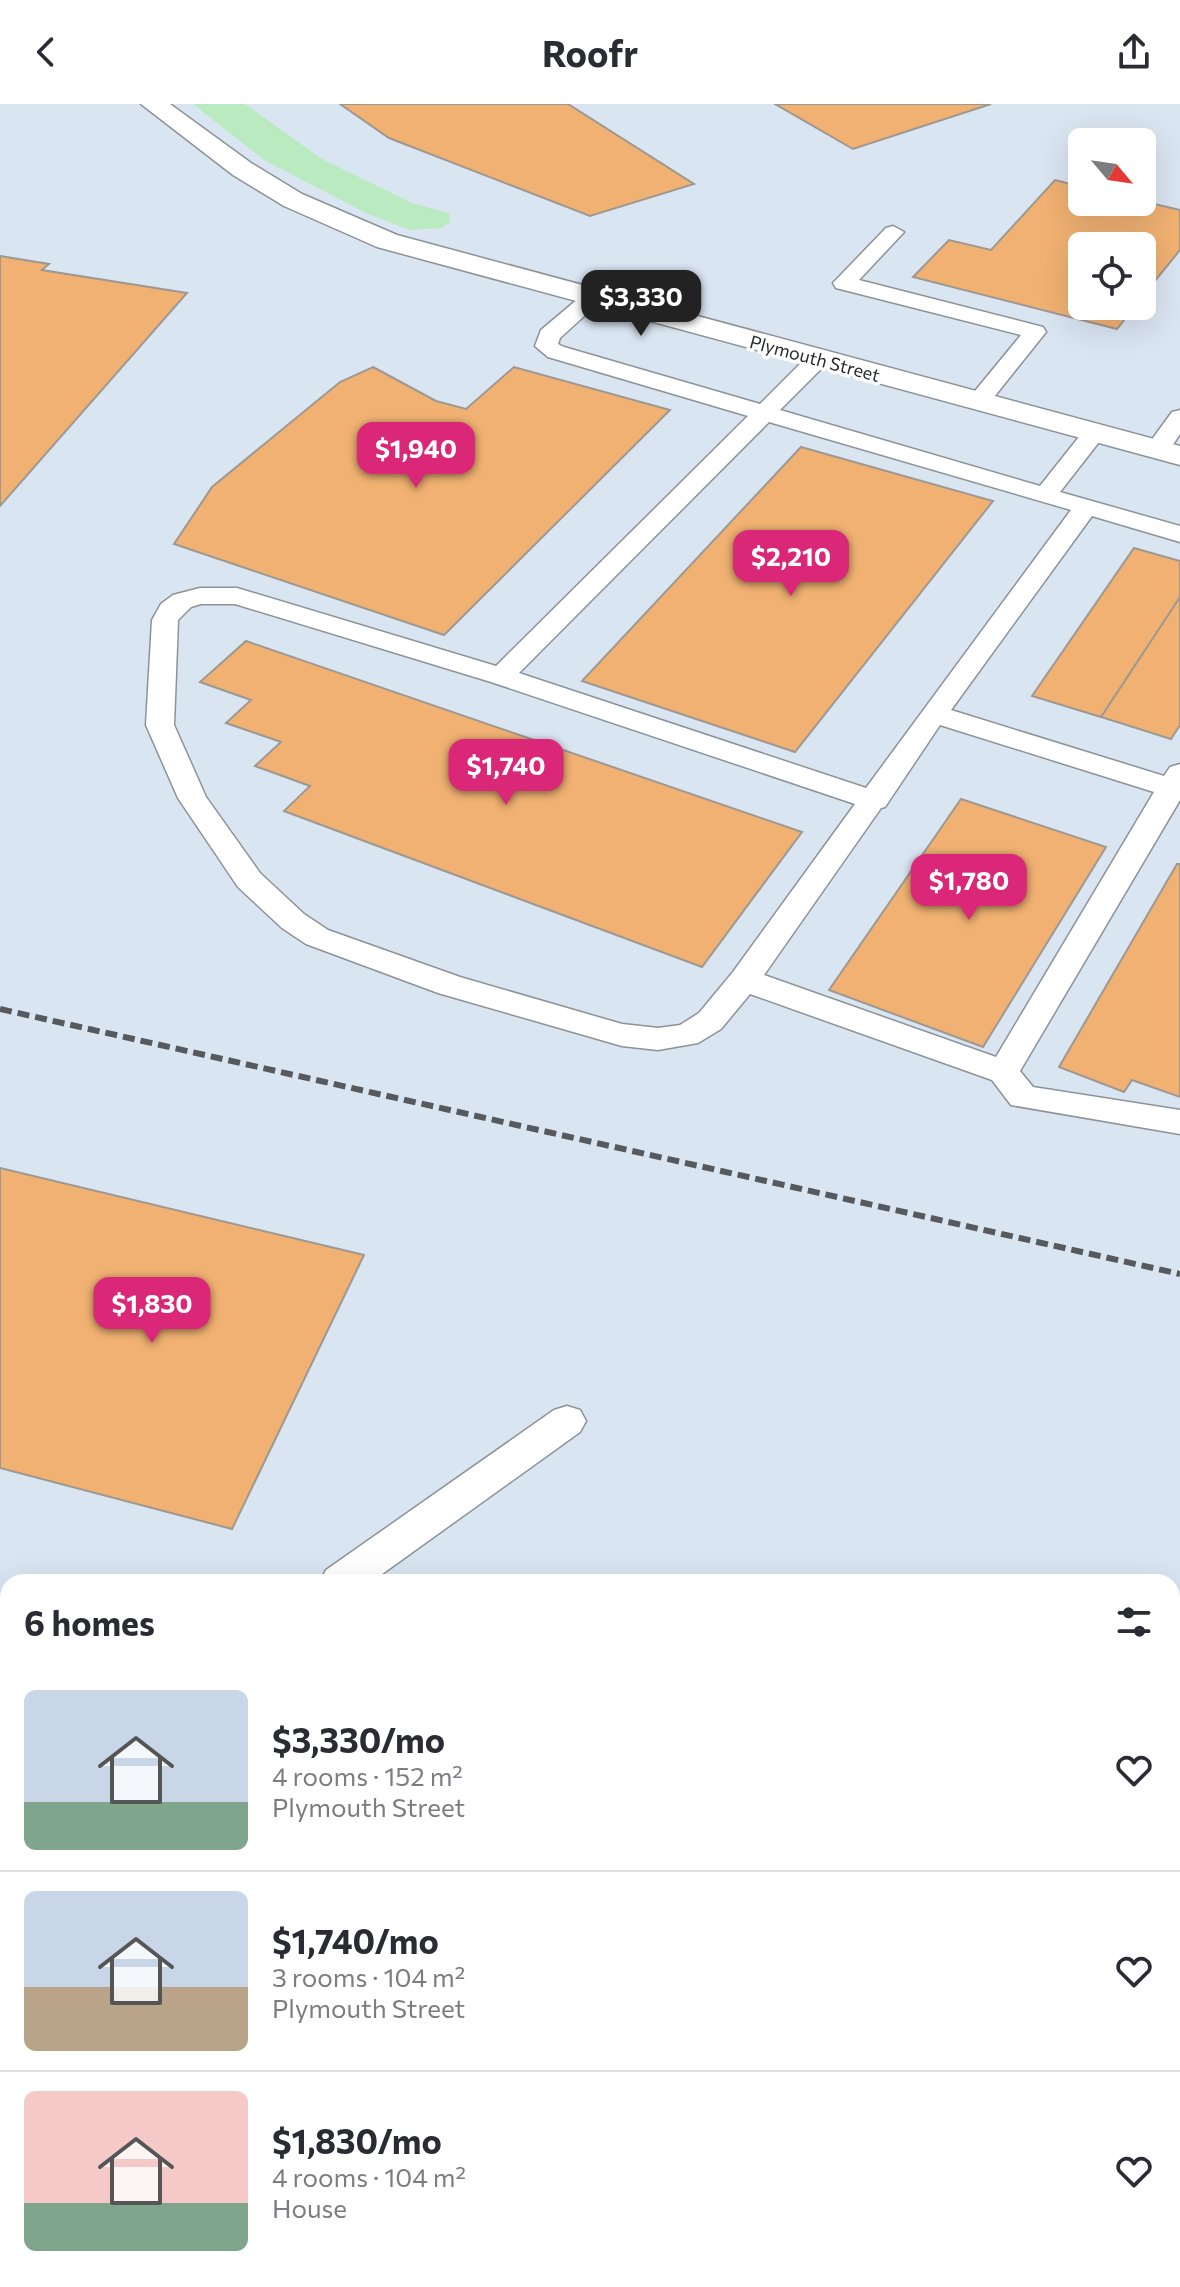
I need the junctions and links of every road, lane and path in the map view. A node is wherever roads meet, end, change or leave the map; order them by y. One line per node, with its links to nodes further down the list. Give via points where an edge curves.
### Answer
1 (154, 104): 3 (street, Plymouth Street, via 293,200 387,241)
2 (893, 232): 5 (lane, via 844,283 1035,332)
3 (593, 298): 4 (street, Plymouth Street); 6 (lane, via 549,335 546,346)
4 (818, 359): 5 (street, Plymouth Street); 6 (lane)
5 (978, 402): 8 (street, Plymouth Street)
6 (765, 413): 10 (lane); 13 (lane)
7 (1180, 417): 9 (lane)
8 (1094, 433): 9 (street, Plymouth Street); 10 (lane)
9 (1168, 453)
10 (1045, 495): 11 (lane)
11 (1086, 507): 12 (lane); 14 (lane)
12 (1180, 534)
13 (501, 676): 16 (lane); 17 (lane, via 250,598 200,596 182,601 165,620 160,725 192,798 225,848 249,880 317,937 449,985 646,1038 687,1035 710,1021)
14 (934, 714): 15 (lane); 16 (lane)
15 (1177, 784): 18 (lane)
16 (875, 801): 17 (lane)
17 (744, 980): 18 (lane)
18 (1003, 1072): 19 (lane, via 1023,1097)
19 (1180, 1122)
20 (567, 1421): 21 (lane)
21 (351, 1574)

